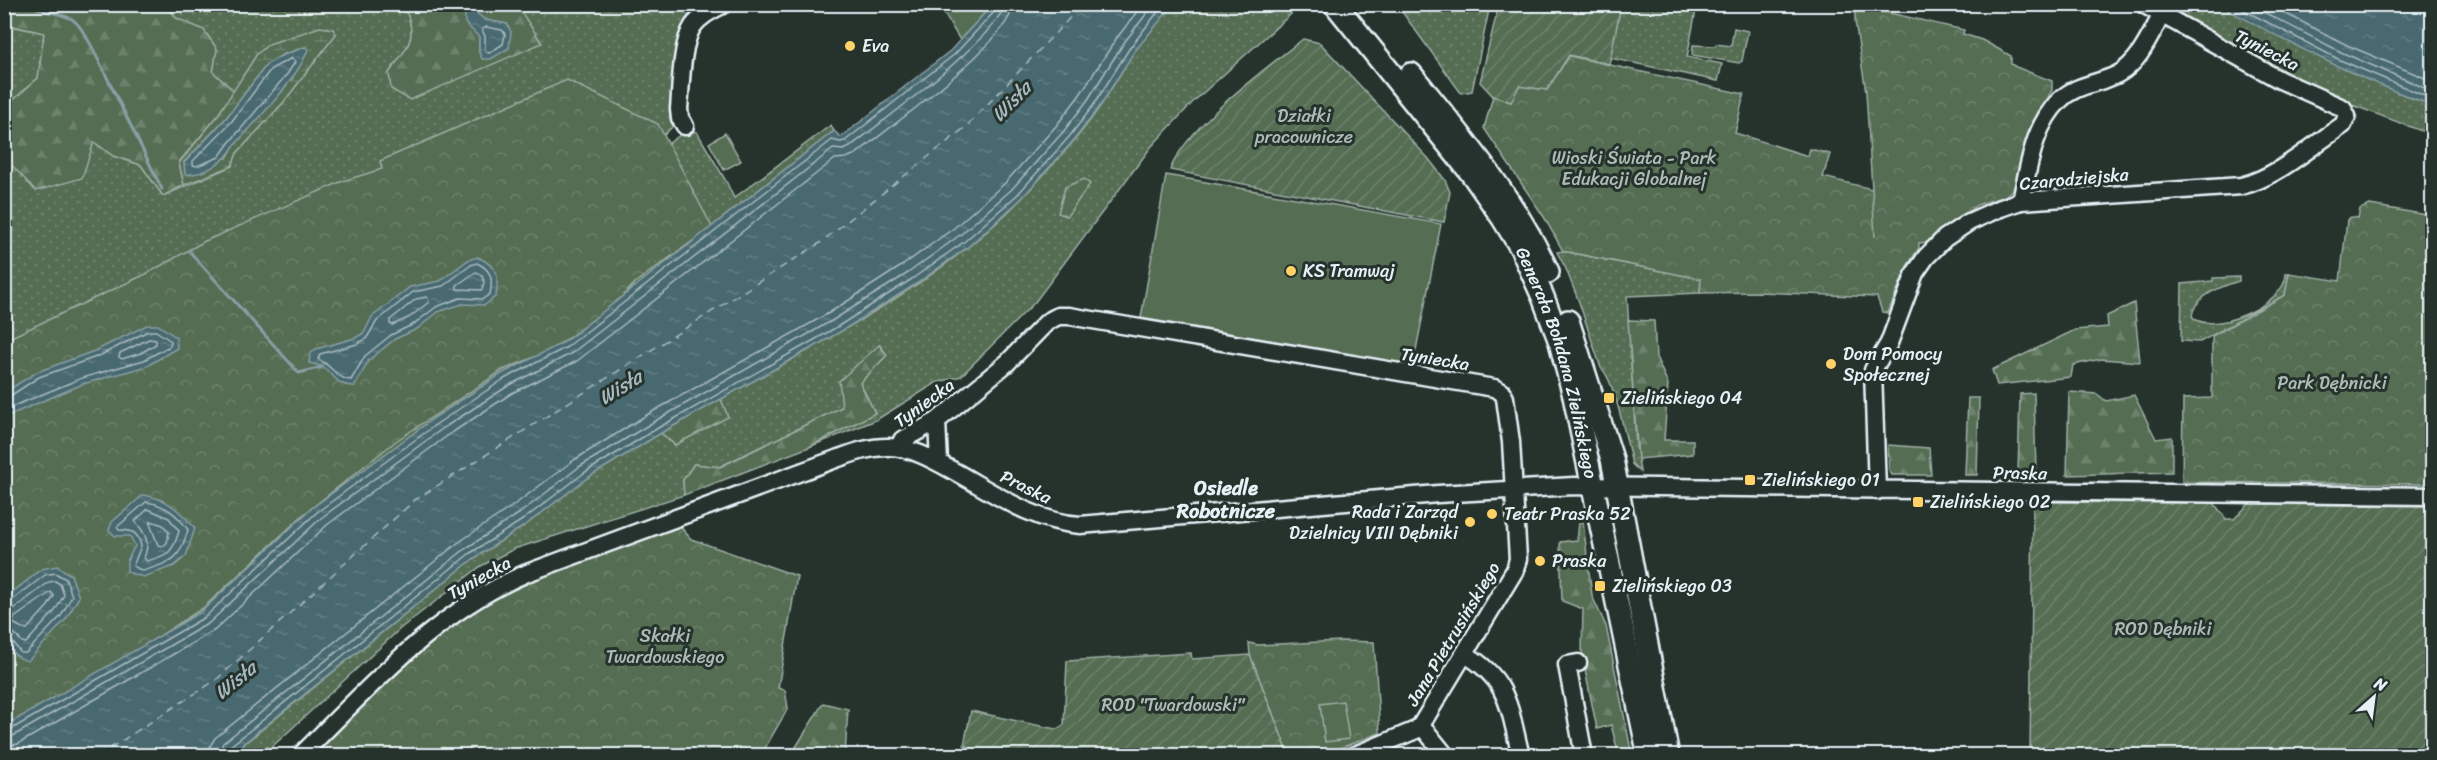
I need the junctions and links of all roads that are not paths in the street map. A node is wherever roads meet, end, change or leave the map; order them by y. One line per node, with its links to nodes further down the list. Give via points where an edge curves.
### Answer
1 (724, 4): 7 (street, via 704,15 687,39 679,109)
2 (1335, 4): 4 (main road)
3 (2143, 4): 5 (street, Tyniecka)
4 (1355, 14): 13 (main road, Generała Bohdana Zielińskiego, via 1489,171 1536,245 1573,336 1605,433); 14 (main road, Generała Bohdana Zielińskiego, via 1473,174 1521,248 1560,342)
5 (2161, 16): 6 (street, Tyniecka, via 2280,80); 8 (street, via 2127,67 2108,78 2087,83 2061,98 2053,108 2036,137)
6 (2343, 108): 8 (street, Czarodziejska, via 2347,116 2343,125 2254,183)
7 (685, 126)
8 (2021, 201): 16 (street, Czarodziejska, via 1969,222 1945,238 1915,273 1889,343 1874,370)
9 (937, 421): 10 (street, Tyniecka, via 1042,327 1058,316 1069,316 1494,388 1505,398); 11 (street, Tyniecka, via 902,440); 12 (street)
10 (1511, 441): 15 (street, Jana Pietrusińskiego)
11 (899, 448): 12 (street, Praska); 21 (street, Tyniecka, via 864,450 826,462 527,573 484,593 427,633)
12 (939, 463): 15 (street, Praska, via 1035,515 1080,525)
13 (1617, 486): 14 (street, Praska); 16 (street, Praska); 27 (main road, Generała Bohdana Zielińskiego)
14 (1594, 487): 15 (street, Praska); 26 (main road, Generała Bohdana Zielińskiego)
15 (1514, 488): 18 (street, Jana Pietrusińskiego, via 1517,565)
16 (1877, 491): 17 (street, Praska)
17 (2433, 496)
18 (1465, 654): 20 (street, Jana Pietrusińskiego); 24 (street, via 1488,671 1507,696)
19 (1578, 663): 25 (street, via 1567,665)
20 (1421, 725): 22 (street, Jana Pietrusińskiego); 23 (street)
21 (300, 756)
22 (1353, 756)
23 (1446, 756)
24 (1521, 756)
25 (1584, 756)
26 (1649, 756)
27 (1668, 756)

